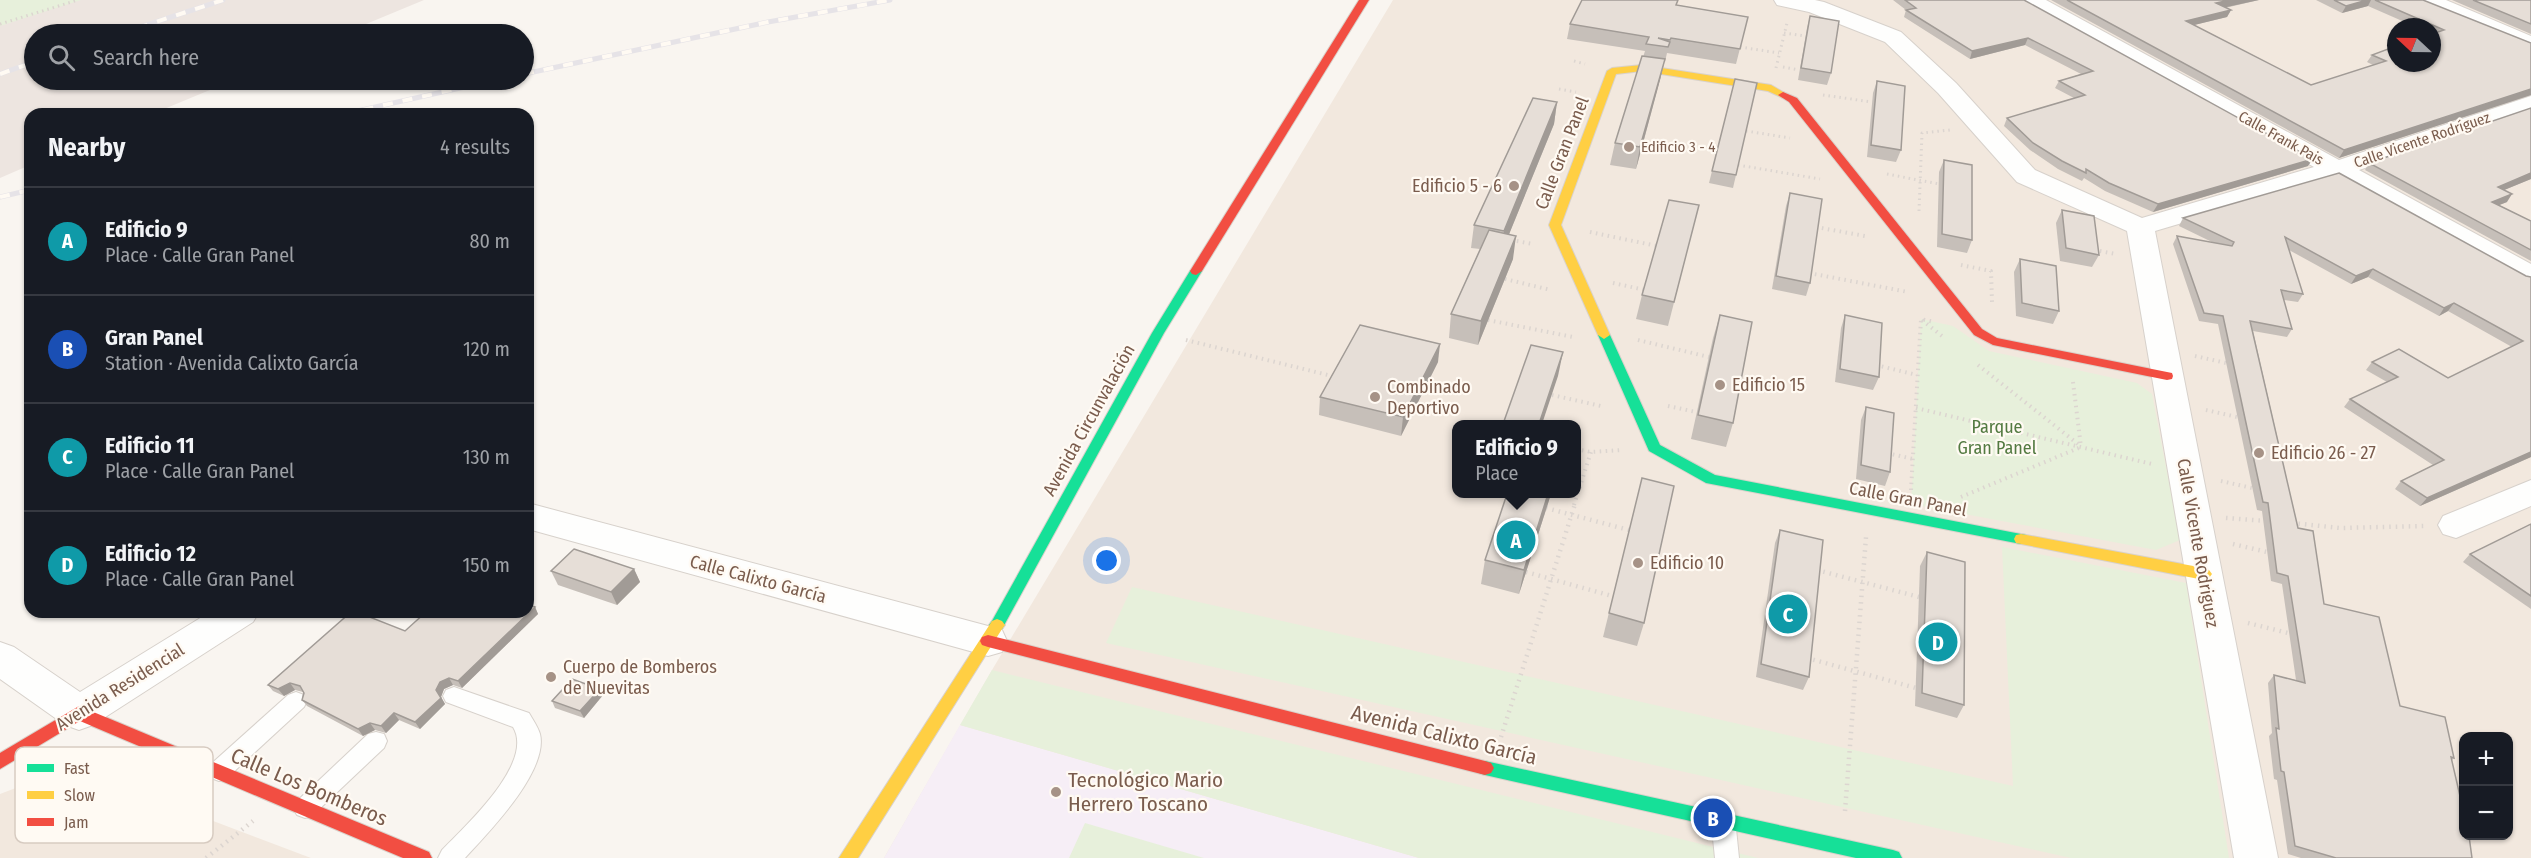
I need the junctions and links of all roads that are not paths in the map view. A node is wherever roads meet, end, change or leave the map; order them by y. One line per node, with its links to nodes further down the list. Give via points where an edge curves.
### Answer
1 (1364, 0): 17 (main road, Avenida Circunvalación, via 1158,333)
2 (1785, 0): 9 (street, via 1816,7 1893,37 1984,126 2026,176)
3 (2071, 0): 5 (street)
4 (2427, 0): 6 (street)
5 (2036, 4): 8 (street, Calle Frank Pais)
6 (2531, 44)
7 (2531, 103): 8 (street, Calle Vicente Rodríguez)
8 (2337, 169): 9 (street, Calle Vicente Rodríguez); 10 (street, Calle Frank Pais)
9 (2140, 228): 11 (street, Calle Vicente Rodriguez)
10 (2531, 276)
11 (2167, 376): 15 (street, Calle Vicente Rodriguez); 15 (main road, Calle Gran Panel, via 1993,341 1978,332 1793,100 1771,88 1642,68 1612,71 1555,225 1654,448 1711,479)
12 (2531, 492): 14 (street)
13 (534, 518): 17 (street, Calle Calixto García)
14 (2456, 525)
15 (2204, 574): 36 (street, Calle Vicente Rodriguez)
16 (230, 618): 21 (street, Avenida Residencial)
17 (988, 641): 30 (main road, Avenida Calixto García, via 1491,770); 33 (main road, Avenida Circunvalación)
18 (0, 658): 21 (street)
19 (454, 696): 32 (lane, via 521,720 529,735 518,778)
20 (296, 701): 28 (lane)
21 (79, 713): 23 (main road, Avenida Residencial); 24 (main road, Calle Los Bomberos)
22 (376, 741): 29 (lane)
23 (24, 747)
24 (161, 747)
25 (15, 753): 26 (main road, Avenida Residencial)
26 (0, 762)
27 (213, 769): 28 (main road, Calle Los Bomberos)
28 (219, 771): 29 (main road, Calle Los Bomberos)
29 (304, 808): 31 (main road, Calle Los Bomberos)
30 (1723, 819): 34 (lane); 35 (main road, Avenida Calixto García)
31 (423, 858)
32 (450, 858)
33 (848, 858)
34 (1726, 858)
35 (1893, 858)
36 (2256, 858)

